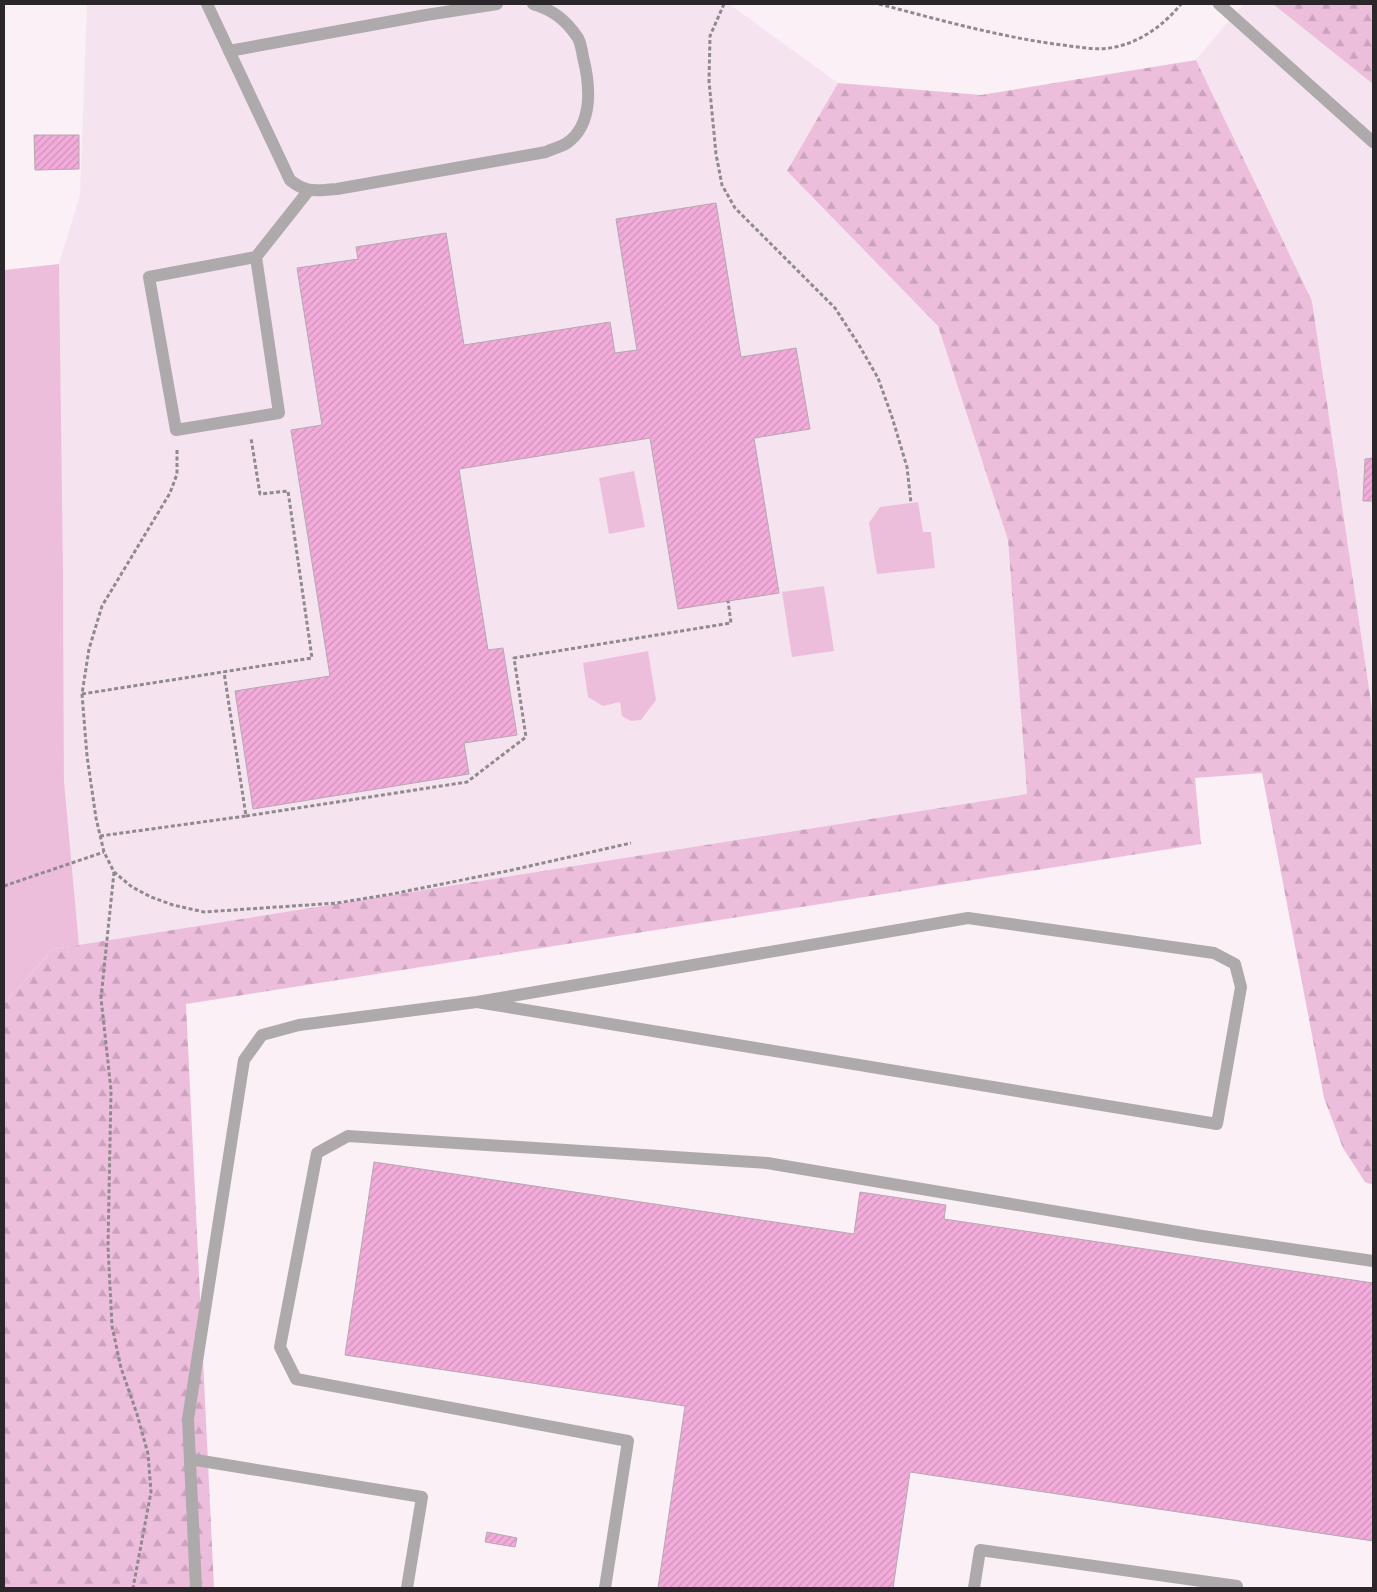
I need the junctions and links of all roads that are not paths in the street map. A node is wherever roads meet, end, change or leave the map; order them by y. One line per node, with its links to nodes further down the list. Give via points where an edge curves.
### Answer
1 (207, 4): 6 (lane)
2 (497, 4): 6 (lane)
3 (533, 4): 5 (lane)
4 (1220, 4): 7 (lane)
5 (553, 8): 8 (lane, via 579,40 586,66 588,105 582,124 567,143 546,152 337,189)
6 (229, 51): 8 (lane, via 290,180 299,188)
7 (1373, 142)
8 (309, 190): 9 (lane)
9 (256, 258): 9 (lane, via 149,276 176,430 279,412)
10 (477, 1002): 10 (lane, via 1216,1124 1241,986 1235,964 1214,953 968,918); 12 (lane, via 299,1025 262,1035 244,1060 188,1420)
11 (1373, 1261): 15 (lane, via 1202,1236 768,1163 348,1136 317,1153 280,1347 296,1379 628,1441)
12 (190, 1459): 13 (lane); 14 (lane, via 422,1496)
13 (196, 1588)
14 (407, 1588)
15 (605, 1588)
16 (974, 1588): 17 (lane, via 980,1550)
17 (1241, 1588)

